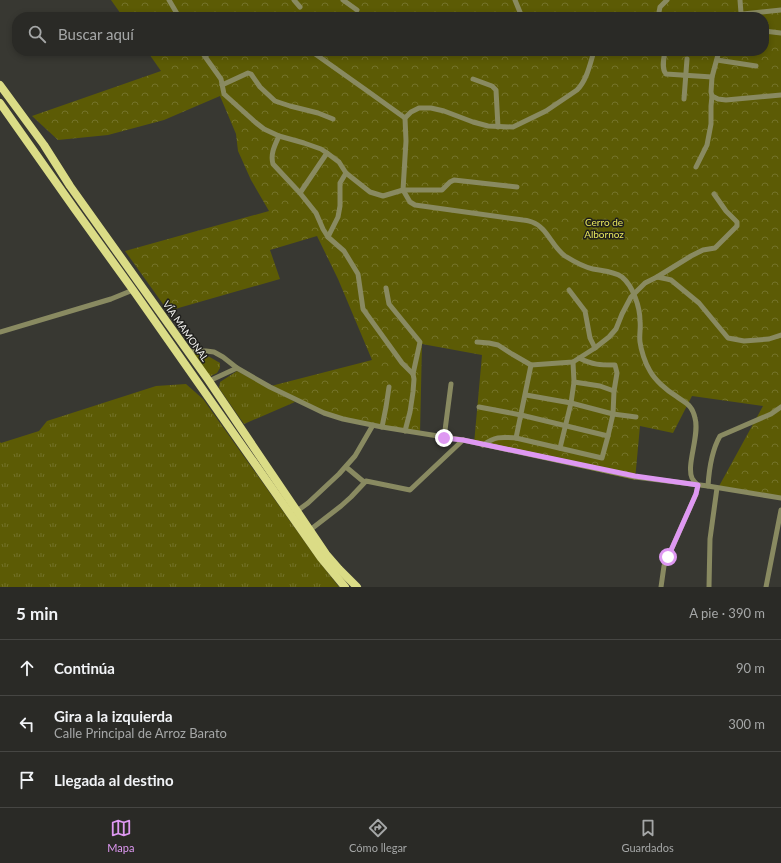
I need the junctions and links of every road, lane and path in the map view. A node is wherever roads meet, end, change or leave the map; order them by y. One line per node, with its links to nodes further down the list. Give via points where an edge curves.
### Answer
1 (169, 0): 10 (street)
2 (294, 0): 7 (street)
3 (343, 0): 8 (street)
4 (515, 0): 11 (street)
5 (667, 0): 12 (street)
6 (740, 0): 13 (street)
7 (300, 6)
8 (357, 10)
9 (781, 10): 14 (street)
10 (176, 12)
11 (520, 12)
12 (659, 12)
13 (741, 12)
14 (762, 12)
15 (769, 32): 16 (street)
16 (781, 33)
17 (205, 56): 29 (street, via 221,79)
18 (319, 56): 34 (street)
19 (592, 56): 36 (street, via 585,79 577,90 546,111 513,127)
20 (665, 56): 25 (street, via 664,73)
21 (718, 56): 23 (street)
22 (686, 59): 25 (street)
23 (717, 60): 24 (street); 26 (street)
24 (756, 66)
25 (686, 75): 26 (street); 32 (street)
26 (712, 77): 31 (street)
27 (473, 79): 36 (street, via 496,90)
28 (0, 85): 55 (main road, VÍA MAMONAL)
29 (222, 85): 35 (street, via 248,73 276,101); 37 (street, via 224,94 255,122)
30 (781, 95): 31 (street, via 726,100)
31 (712, 96): 39 (street, via 707,145)
32 (684, 99)
33 (0, 103): 48 (main road, VÍA MAMONAL)
34 (406, 118): 36 (street, via 419,108 436,108 473,122); 42 (street)
35 (333, 119)
36 (498, 127)
37 (279, 136): 38 (street, via 304,142); 43 (street, via 272,159 273,164)
38 (327, 153): 40 (street, via 339,162); 43 (street)
39 (696, 167)
40 (346, 173): 42 (street, via 377,195 383,196); 45 (street, via 340,183 338,217)
41 (516, 187): 42 (street, via 454,180 442,190)
42 (403, 190): 50 (street, via 415,206 532,222 543,230 558,250 566,256 580,264 621,277)
43 (300, 193): 45 (street, via 316,213)
44 (714, 194): 46 (street, via 737,222 737,226 715,248 690,256)
45 (328, 237): 60 (street, via 344,251 358,274 364,312)
46 (657, 276): 50 (street, via 645,283); 52 (street, via 671,280 699,303 728,338 744,341 769,339)
47 (386, 288): 60 (street, via 388,304 420,342)
48 (133, 290): 51 (street); 92 (main road, VÍA MAMONAL, via 321,558)
49 (570, 290): 54 (street, via 585,310 590,338)
50 (634, 295): 54 (street, via 616,329); 85 (street, via 639,309 640,342 648,367 655,378 686,402 694,414 696,431 690,471)
51 (0, 332)
52 (781, 335)
53 (478, 342): 58 (street, via 498,345)
54 (595, 348): 56 (street)
55 (187, 351): 59 (street, via 214,352); 61 (main road, VÍA MAMONAL)
56 (579, 358): 57 (street); 65 (street, via 591,363 615,364 617,373)
57 (573, 362): 58 (street); 62 (street)
58 (532, 365): 66 (street)
59 (237, 368): 61 (street); 73 (street, via 324,413)
60 (413, 374): 76 (street, via 413,392)
61 (209, 381): 89 (main road, VÍA MAMONAL)
62 (574, 382): 65 (street); 67 (street)
63 (451, 384): 78 (street)
64 (389, 387): 75 (street)
65 (614, 391): 70 (street)
66 (526, 395): 67 (street); 71 (street)
67 (571, 403): 70 (street); 74 (street)
68 (479, 407): 71 (street)
69 (781, 407): 86 (street, via 771,414 720,436)
70 (613, 414): 72 (street); 77 (street)
71 (521, 415): 74 (street); 79 (street)
72 (636, 417)
73 (373, 425): 75 (street); 83 (street)
74 (565, 425): 77 (street); 82 (street)
75 (382, 427): 76 (street)
76 (405, 431): 78 (street)
77 (608, 436): 82 (street, via 602,458)
78 (444, 438): 80 (street)
79 (516, 438): 81 (street, via 495,438); 82 (street)
80 (463, 440): 81 (street); 84 (street, via 410,490)
81 (483, 445): 85 (street, via 635,476)
82 (560, 448)
83 (346, 467): 84 (street); 89 (street)
84 (364, 482): 91 (street, via 341,506)
85 (698, 485): 86 (street); 94 (street, via 664,566)
86 (708, 486): 87 (street)
87 (717, 488): 88 (street); 95 (street, via 710,539)
88 (781, 498)
89 (297, 510): 91 (main road, VÍA MAMONAL)
90 (781, 510): 96 (street)
91 (310, 530): 93 (main road, VÍA MAMONAL, via 334,564)
92 (345, 587)
93 (357, 587)
94 (661, 587)
95 (709, 587)
96 (766, 587)

